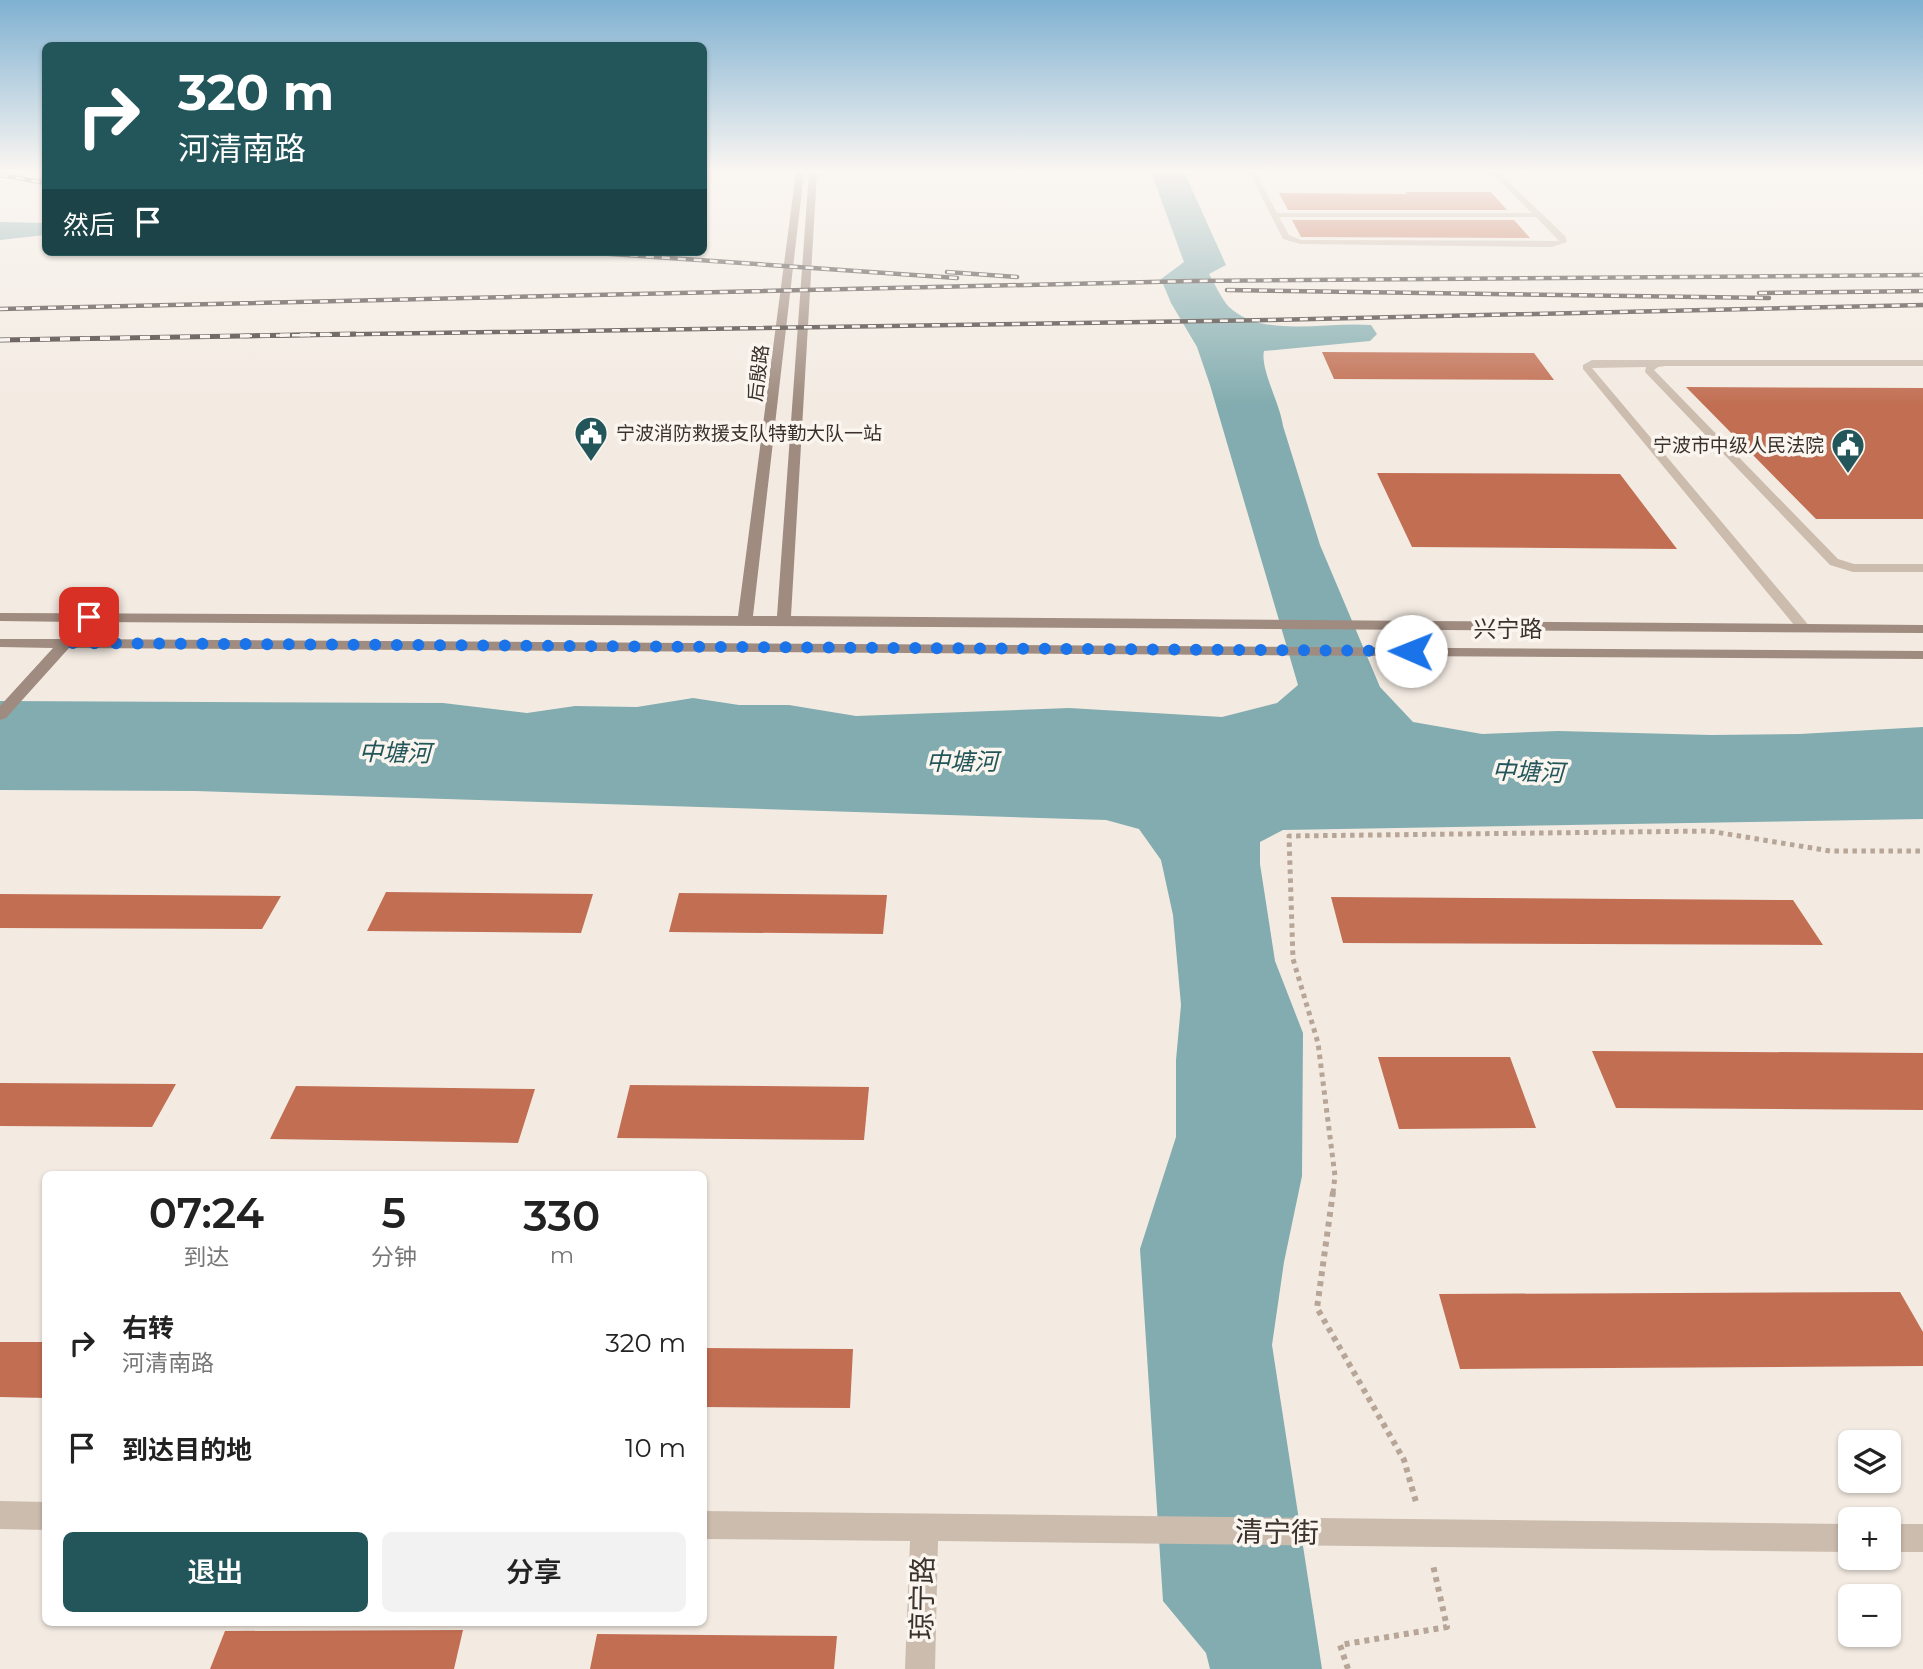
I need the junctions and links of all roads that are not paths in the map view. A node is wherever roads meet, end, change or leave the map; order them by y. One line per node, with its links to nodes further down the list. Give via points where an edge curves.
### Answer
1 (791, 250): 9 (main road, 后殷路)
2 (808, 250): 10 (main road, 后殷路)
3 (1655, 363): 4 (lane); 5 (lane, via 1648,370 1652,376 1834,562 1853,568); 11 (lane, via 1592,363 1586,367)
4 (1923, 363)
5 (1923, 568)
6 (0, 617): 7 (main road)
7 (28, 617): 8 (main road); 14 (main road)
8 (89, 617): 9 (main road); 13 (main road)
9 (746, 620): 10 (main road)
10 (784, 620): 11 (main road)
11 (1804, 628): 12 (main road)
12 (1923, 628)
13 (65, 643): 14 (main road, 兴宁路); 15 (main road, 兴宁路); 16 (main road)
14 (1, 645)
15 (1923, 655)
16 (4, 710)
17 (0, 1516): 18 (street)
18 (42, 1516)
19 (707, 1524): 20 (street, 清宁街)
20 (924, 1527): 21 (street, 清宁街); 24 (street, 琼宁路)
21 (1838, 1538)
22 (1901, 1538): 23 (street)
23 (1923, 1538)
24 (920, 1669)

